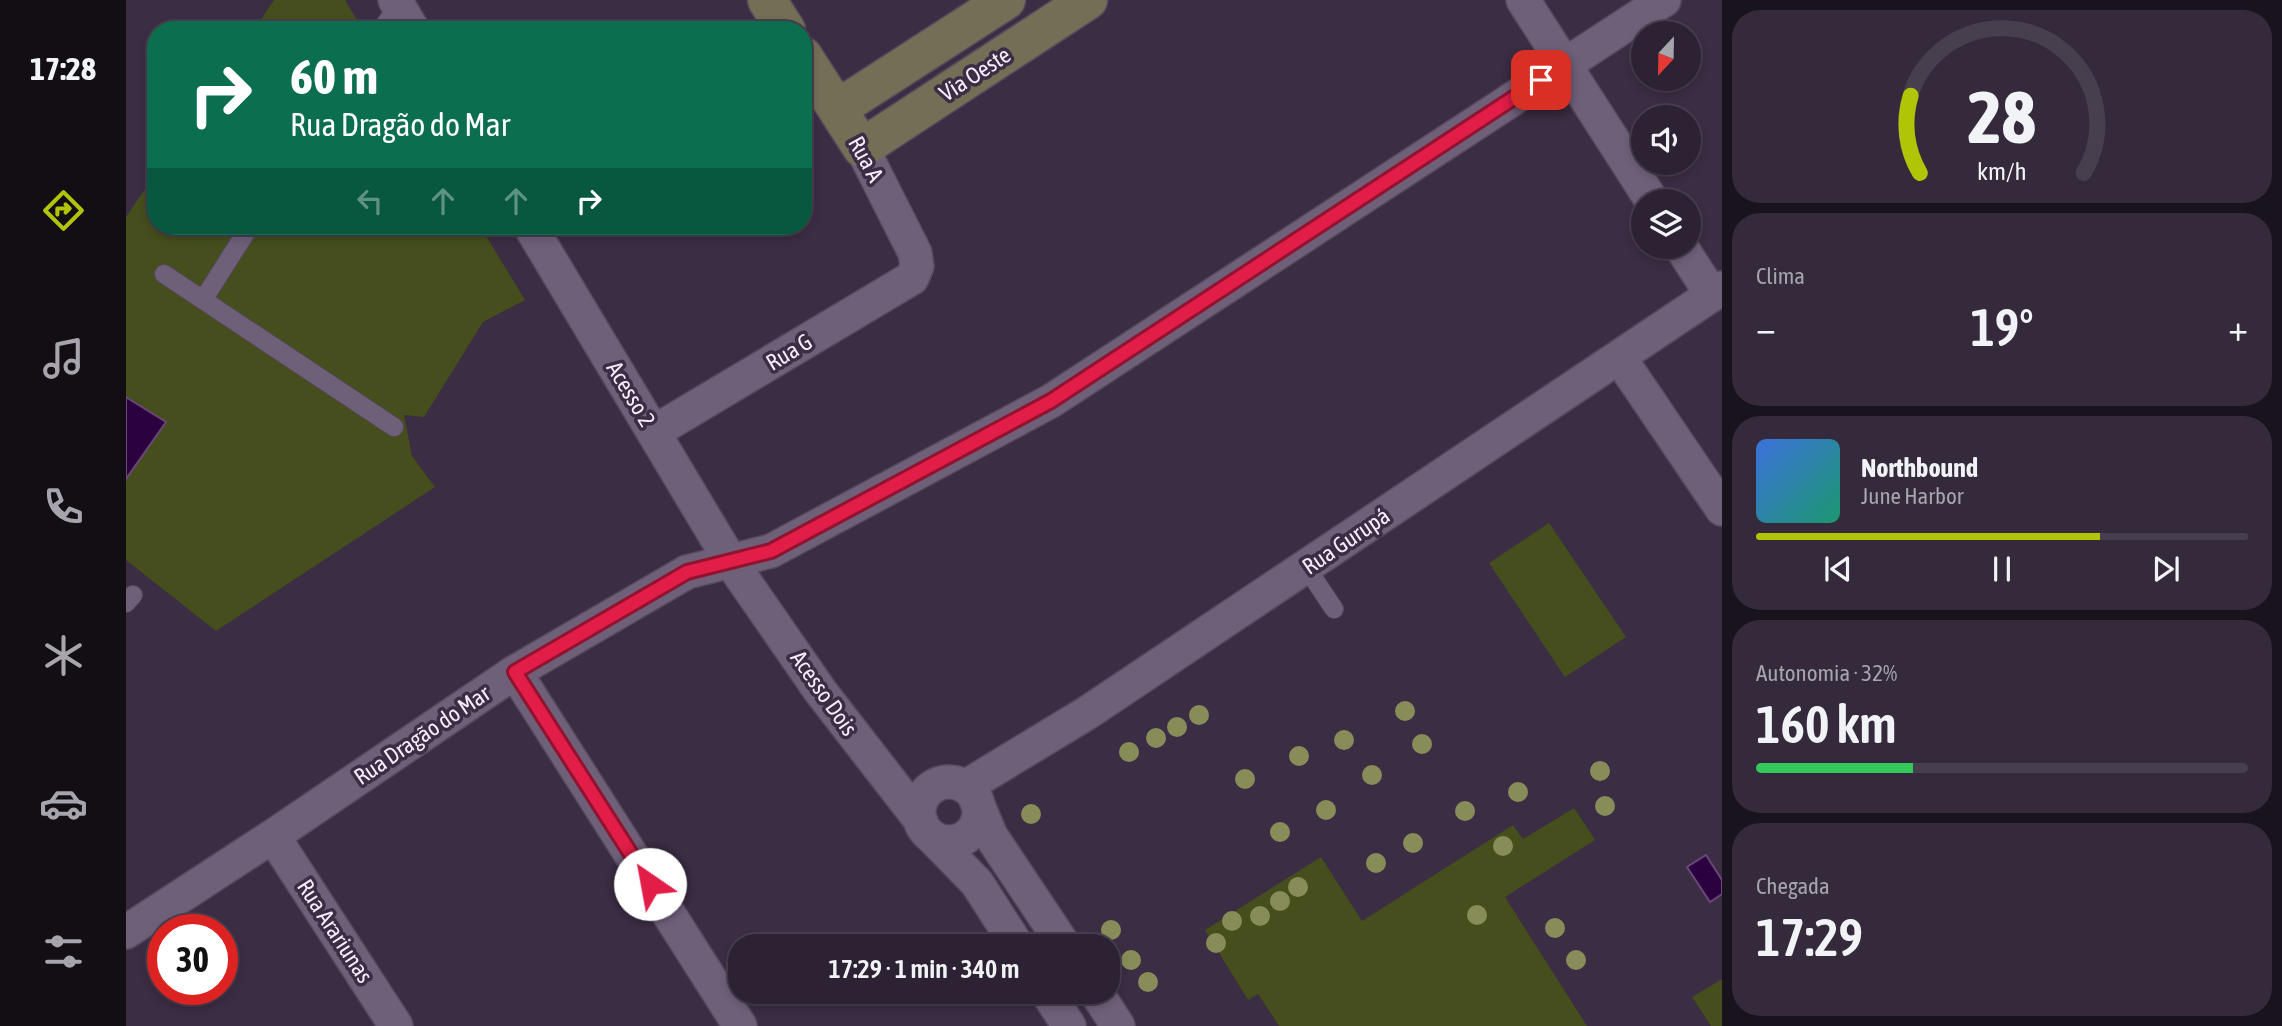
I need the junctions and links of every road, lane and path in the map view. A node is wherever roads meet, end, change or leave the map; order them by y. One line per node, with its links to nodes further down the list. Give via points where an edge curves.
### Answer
1 (767, 0): 6 (street)
2 (1006, 0): 9 (street, Via Oeste)
3 (1088, 0): 10 (street, Via Oeste)
4 (1523, 0): 7 (street)
5 (1664, 0): 7 (street, Rua Dragão do Mar)
6 (780, 21)
7 (1565, 65): 11 (street); 23 (street, Rua Dragão do Mar, via 1051,401 771,551)
8 (812, 70): 9 (street, Rua A)
9 (837, 109): 10 (street, Rua A)
10 (862, 148): 15 (street, Rua A, via 915,253)
11 (1644, 189)
12 (244, 235): 18 (lane)
13 (535, 235): 21 (street, Acesso 2)
14 (1691, 259): 17 (street)
15 (917, 266): 21 (street, Rua G, via 912,278)
16 (164, 274): 18 (lane)
17 (1717, 291): 19 (street, Rua Gurupá)
18 (204, 300): 20 (lane)
19 (1619, 357): 22 (street); 24 (street, Rua Gurupá)
20 (394, 427)
21 (654, 432): 23 (street, Acesso 2)
22 (1722, 509)
23 (731, 562): 26 (street, Rua Dragão do Mar, via 687,572); 28 (street, Acesso Dois, via 821,692)
24 (1306, 567): 25 (lane); 27 (street, Rua Gurupá)
25 (1334, 608)
26 (515, 672): 29 (street, Rua Dragão do Mar); 36 (street)
27 (971, 793): 28 (street, via 957,783 930,788 920,803); 28 (street, via 979,816 965,837 948,841); 32 (street, via 991,836)
28 (926, 829): 31 (street, Acesso Dois, via 977,883)
29 (273, 836): 30 (street, Rua Dragão do Mar); 35 (street, Rua Arariunas)
30 (126, 932)
31 (1010, 934)
32 (1056, 934)
33 (1055, 1004): 37 (street)
34 (1104, 1004): 38 (street)
35 (396, 1026)
36 (740, 1026)
37 (1069, 1026)
38 (1118, 1026)

